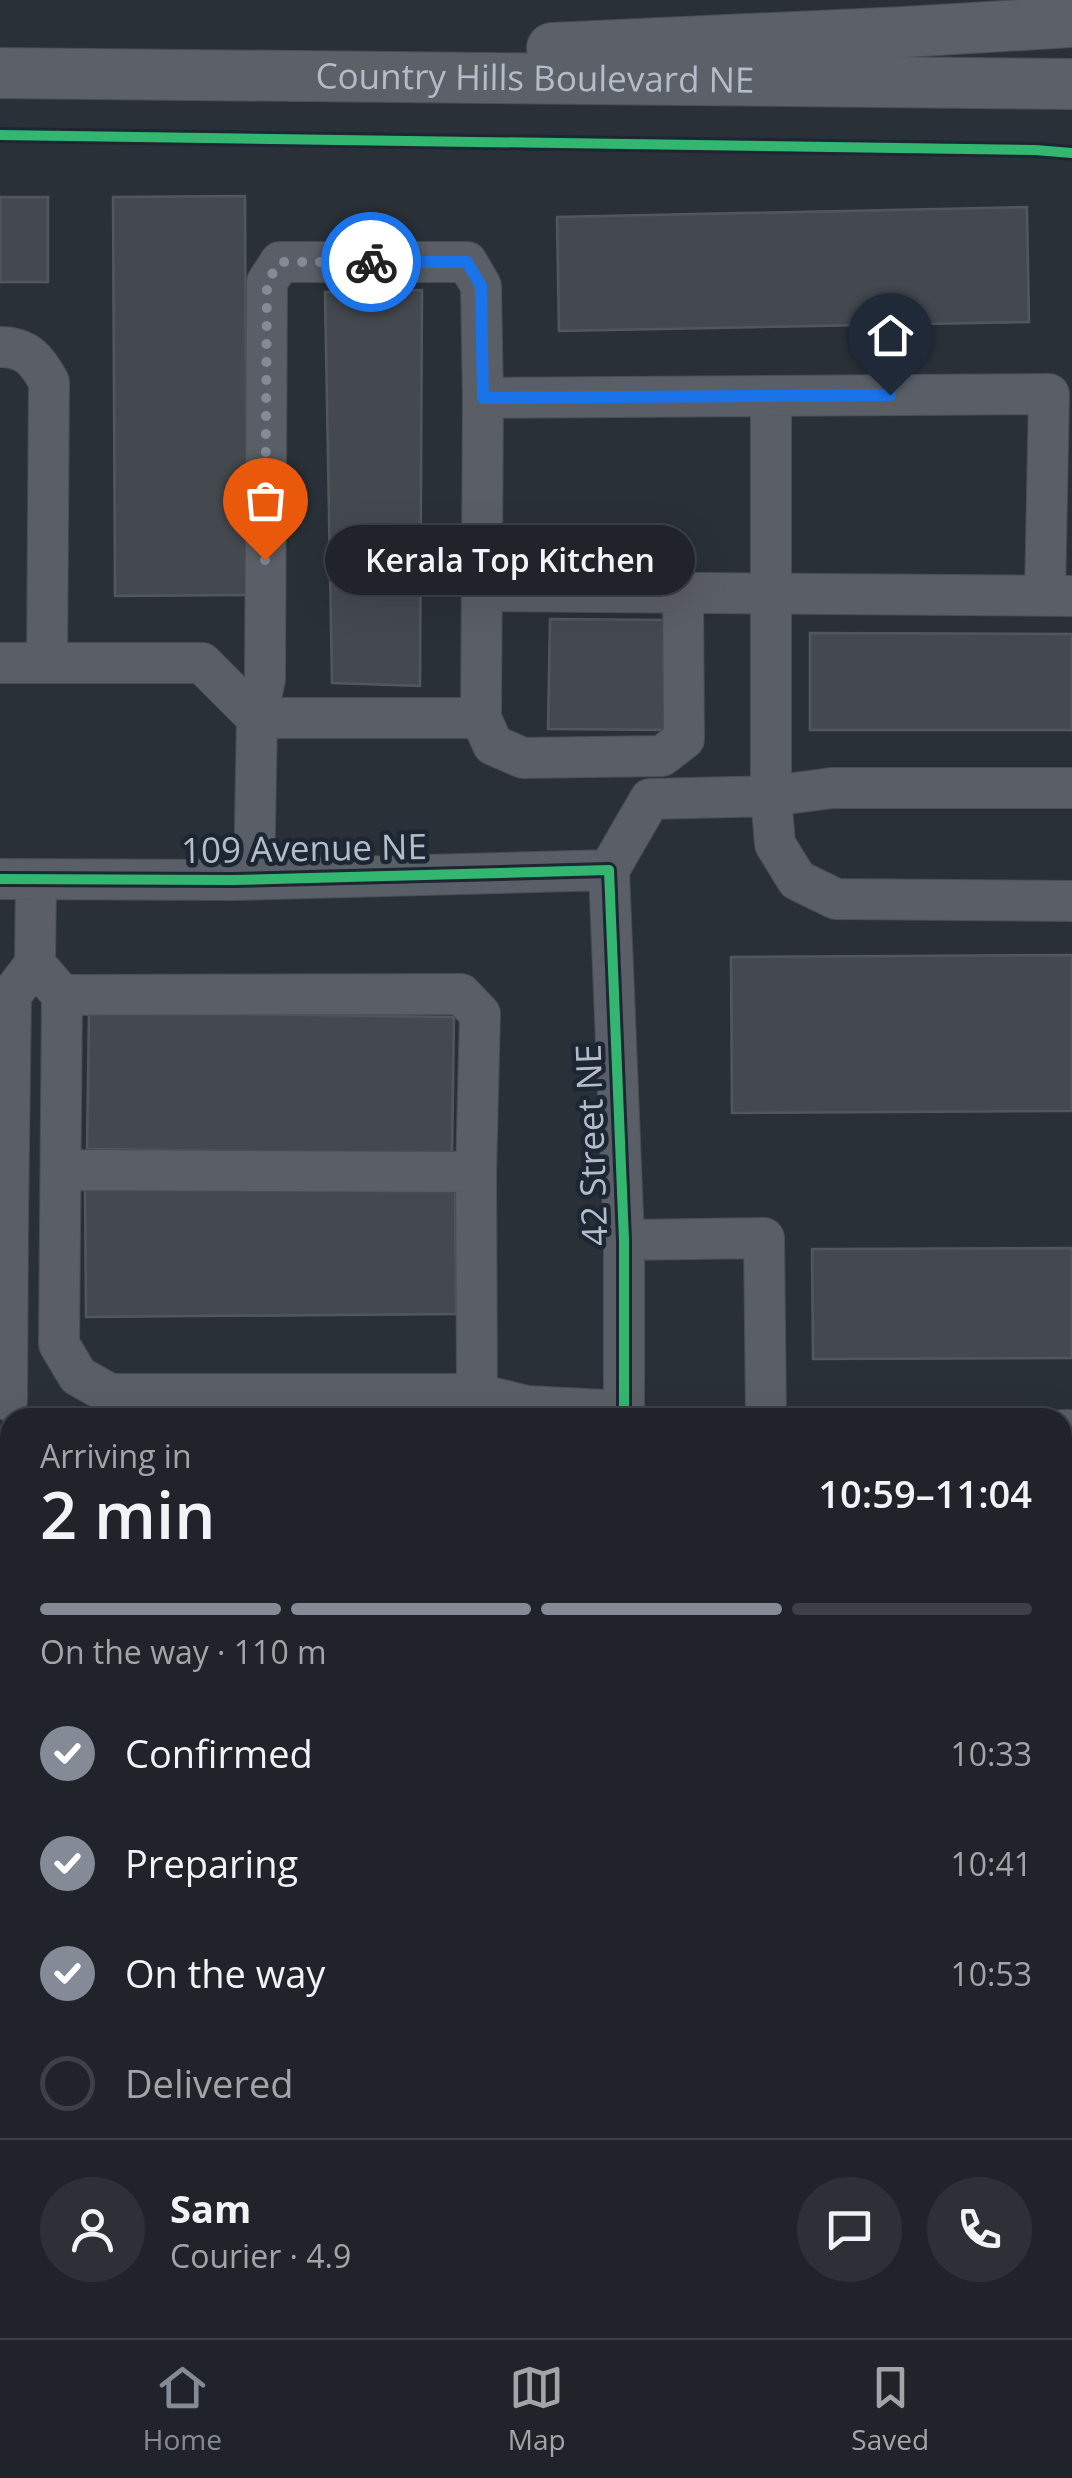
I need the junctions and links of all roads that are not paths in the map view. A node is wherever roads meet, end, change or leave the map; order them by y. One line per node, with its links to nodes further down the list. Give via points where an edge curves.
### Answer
1 (1072, 22): 3 (main road, via 537,49)
2 (0, 73): 3 (main road, Country Hills Boulevard NE)
3 (463, 79): 4 (main road, Country Hills Boulevard NE)
4 (1072, 84)
5 (0, 347): 14 (street, via 36,360 49,382)
6 (1060, 394): 7 (street); 12 (street)
7 (771, 396): 8 (street); 11 (street)
8 (483, 398): 9 (street); 15 (street, via 481,286 467,262 280,262 267,282 265,679)
9 (480, 591): 10 (street); 16 (street)
10 (683, 593): 11 (street); 16 (street, via 684,739 662,756 523,758 493,745)
11 (771, 594): 12 (street); 18 (street)
12 (1059, 596)
13 (0, 663): 14 (street)
14 (46, 663): 15 (street, via 202,663)
15 (257, 718): 16 (street); 20 (street)
16 (481, 718)
17 (1072, 788): 18 (street, via 832,788)
18 (771, 796): 19 (street, via 650,799); 22 (street, via 775,844 797,880 836,899)
19 (608, 870): 20 (street, 109 Avenue NE); 28 (street, 42 Street NE)
20 (254, 879): 21 (street, 109 Avenue NE)
21 (18, 880): 23 (street)
22 (1072, 901)
23 (17, 964): 24 (street); 27 (street)
24 (62, 995): 25 (street); 26 (street, via 461,994 480,1014)
25 (61, 1170): 26 (street); 29 (street, via 59,1344 78,1376 110,1394)
26 (476, 1172): 29 (street)
27 (4, 1220): 30 (street)
28 (624, 1240): 32 (street, 42 Street NE); 33 (street, via 764,1238)
29 (477, 1394): 31 (street)
30 (8, 1400)
31 (551, 1408)
32 (624, 1408)
33 (766, 1408)

